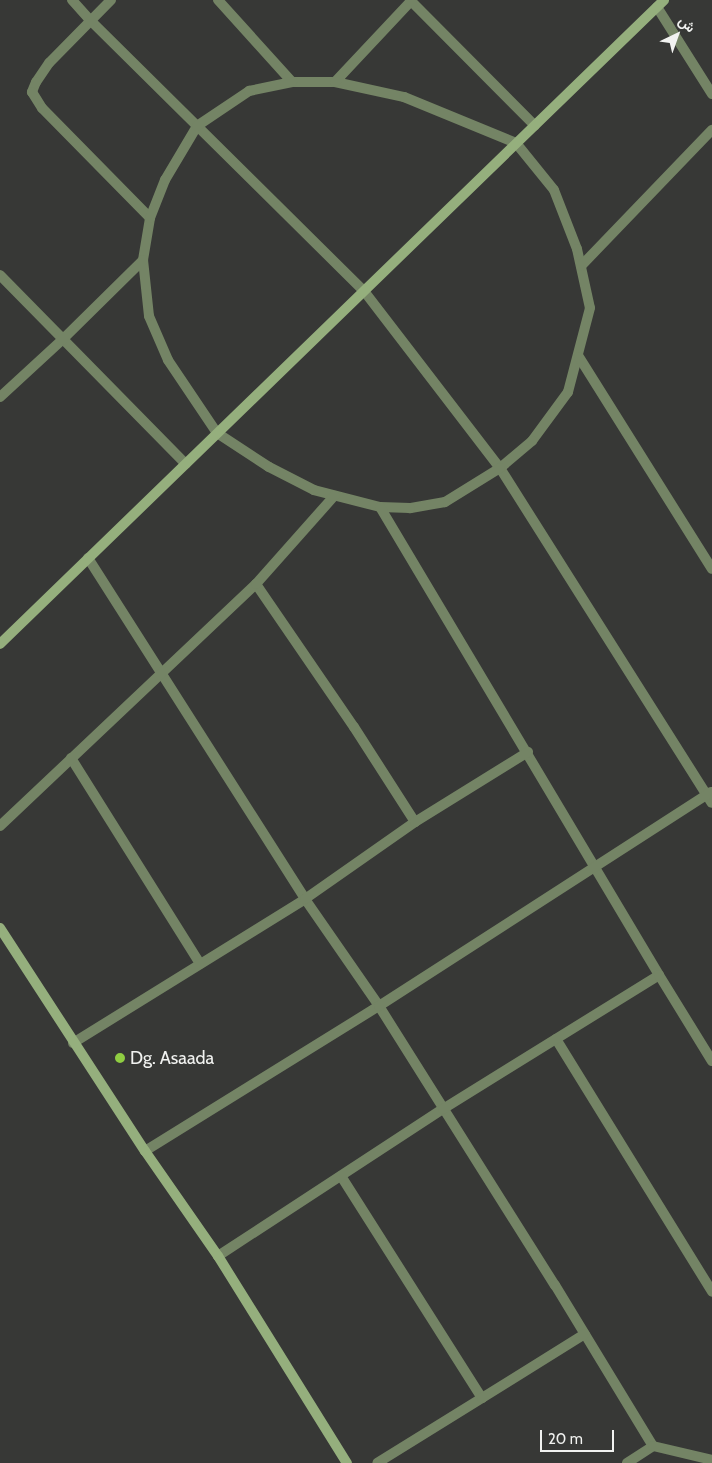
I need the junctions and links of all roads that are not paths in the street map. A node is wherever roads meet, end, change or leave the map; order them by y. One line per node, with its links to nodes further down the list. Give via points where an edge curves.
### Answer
1 (72, 0): 6 (street)
2 (111, 0): 6 (street)
3 (218, 0): 7 (street)
4 (411, 0): 8 (street); 11 (street)
5 (661, 3): 9 (street); 11 (street)
6 (91, 21): 10 (street); 14 (street, via 50,63 32,92 48,115)
7 (292, 82): 8 (street); 10 (street, via 249,91)
8 (335, 82): 13 (street, via 404,97)
9 (712, 94)
10 (197, 126): 14 (street, via 165,180); 18 (street)
11 (535, 126): 13 (street)
12 (712, 130): 16 (street)
13 (516, 143): 16 (street, via 554,190); 18 (street)
14 (150, 218): 15 (street)
15 (143, 260): 19 (street); 22 (street, via 149,316 168,360)
16 (581, 266): 20 (street, via 590,308)
17 (0, 275): 19 (street)
18 (364, 291): 22 (street); 24 (street)
19 (62, 340): 21 (street); 23 (street)
20 (579, 356): 24 (street, via 568,392 532,441); 28 (street)
21 (0, 397)
22 (217, 433): 23 (street); 25 (street, via 269,467 314,490)
23 (186, 464): 27 (street)
24 (500, 468): 26 (street, via 445,502 410,508); 34 (street)
25 (334, 496): 26 (street); 29 (street)
26 (380, 507): 32 (street)
27 (88, 558): 30 (street); 31 (street)
28 (712, 570)
29 (256, 584): 31 (street); 35 (street)
30 (0, 644)
31 (161, 672): 33 (street); 38 (street)
32 (528, 752): 35 (street); 37 (street)
33 (71, 758): 36 (street); 40 (street)
34 (710, 796): 37 (street)
35 (415, 822): 38 (street)
36 (0, 826)
37 (593, 866): 41 (street); 42 (street)
38 (305, 899): 40 (street); 42 (street)
39 (0, 928): 44 (street)
40 (200, 964): 44 (street)
41 (659, 975): 43 (street); 45 (street)
42 (379, 1006): 46 (street); 47 (street)
43 (556, 1040): 46 (street); 50 (street)
44 (73, 1043): 47 (street)
45 (712, 1061)
46 (443, 1109): 48 (street); 51 (street)
47 (145, 1151): 49 (street)
48 (341, 1176): 49 (street); 52 (street)
49 (218, 1256): 55 (street)
50 (712, 1292)
51 (585, 1334): 52 (street); 53 (street)
52 (482, 1398): 56 (street)
53 (653, 1446): 54 (street); 57 (street)
54 (712, 1460)
55 (346, 1463)
56 (377, 1463)
57 (628, 1463)

